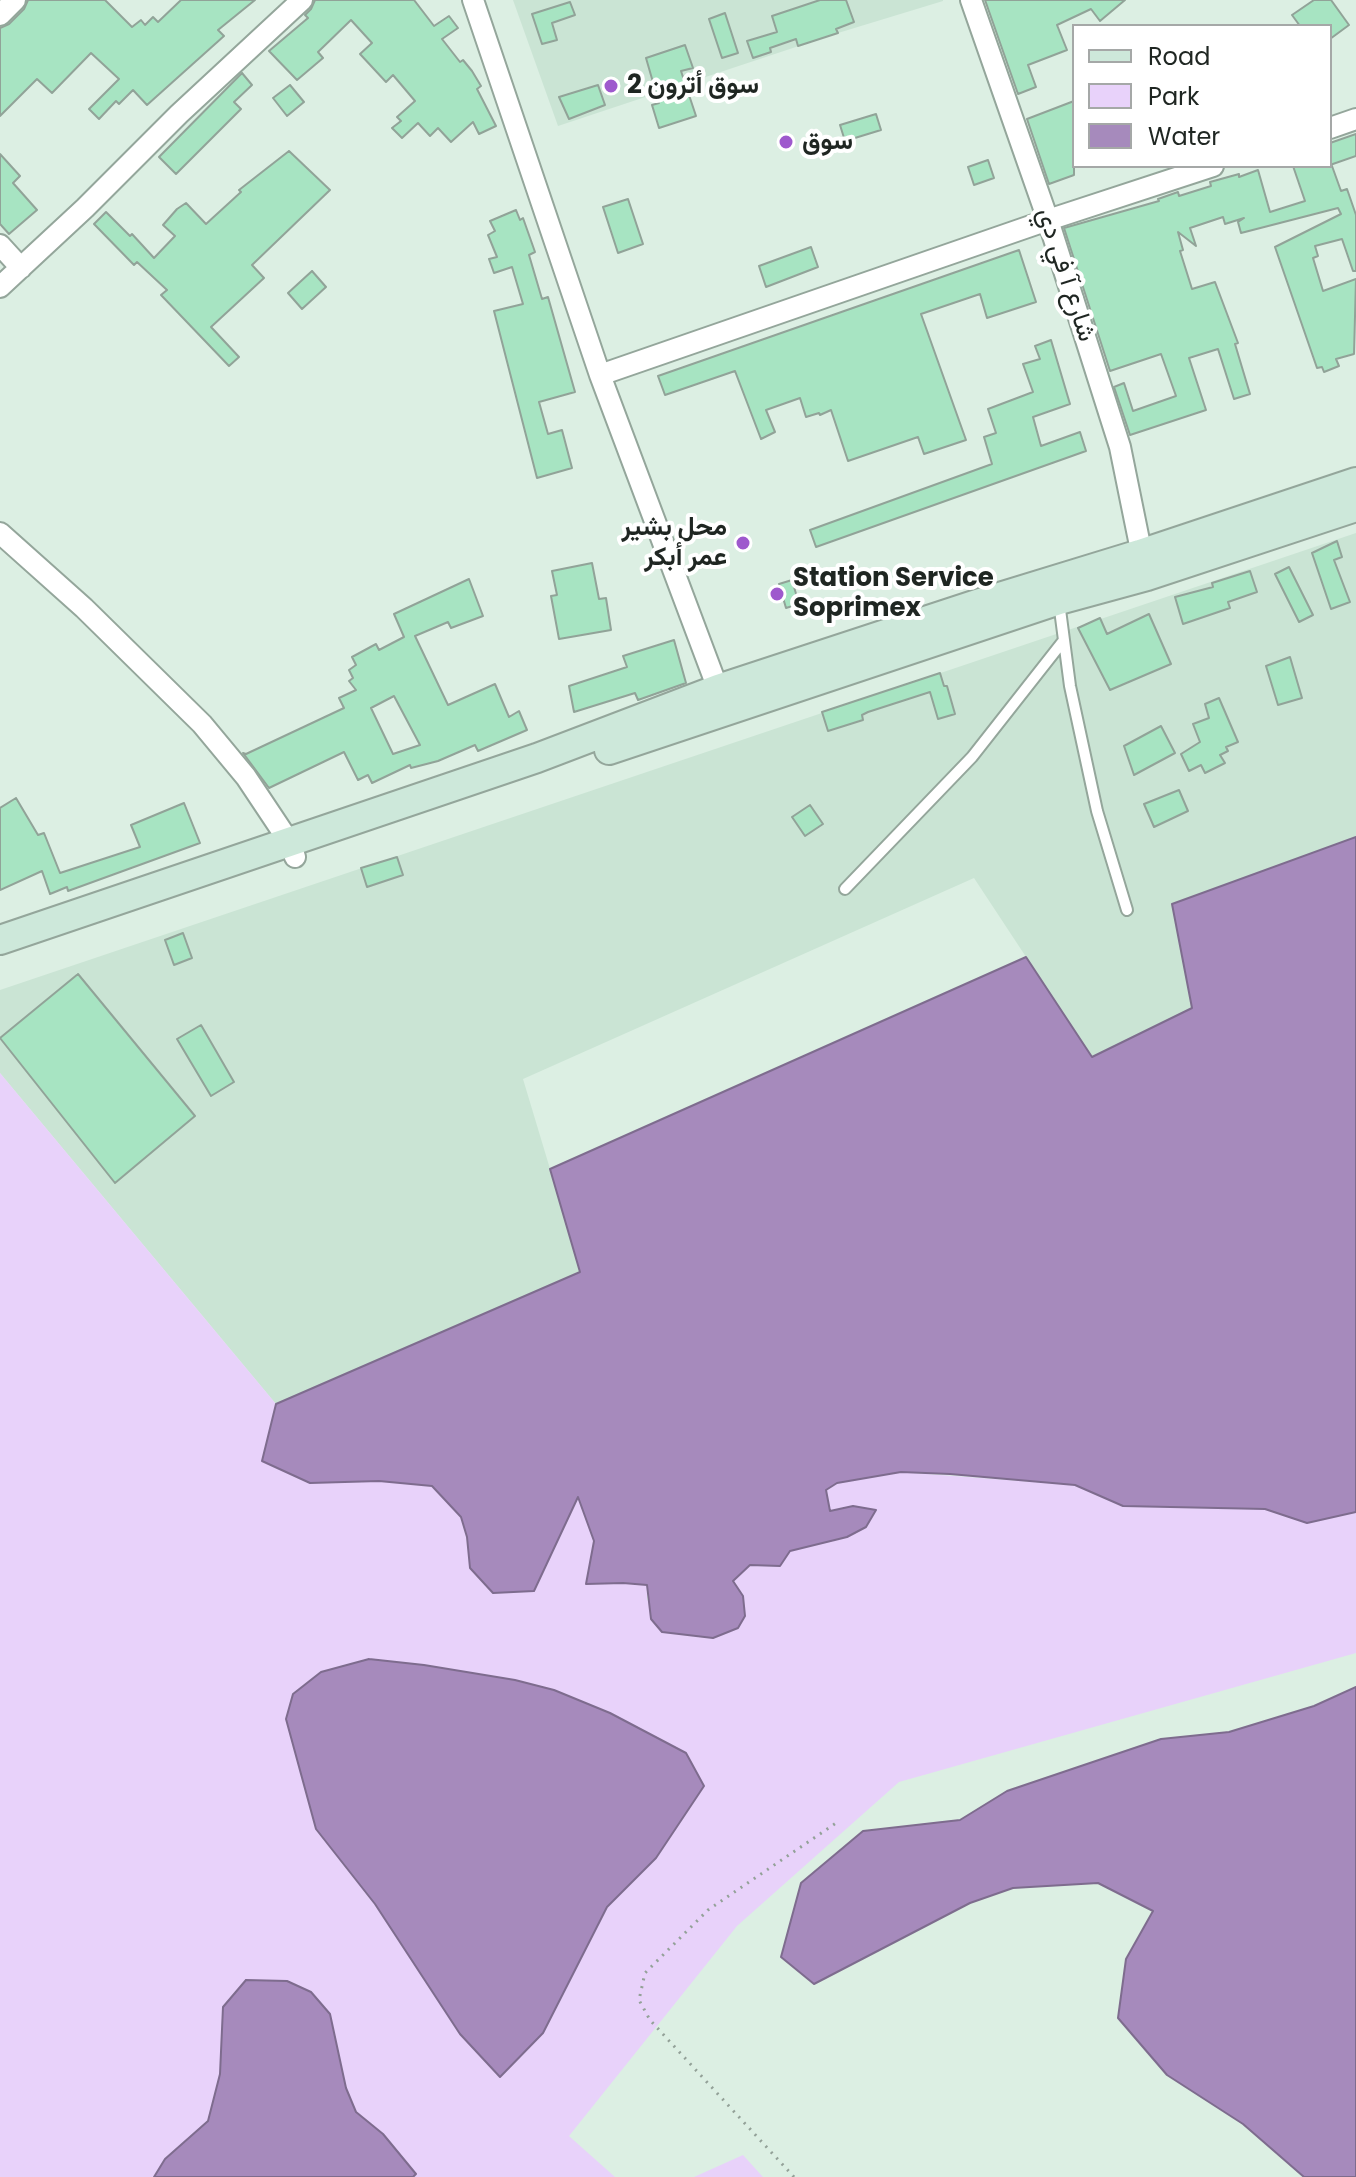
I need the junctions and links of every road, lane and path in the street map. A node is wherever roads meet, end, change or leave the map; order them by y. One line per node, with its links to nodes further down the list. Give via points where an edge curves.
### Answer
1 (15, 0): 5 (street)
2 (302, 0): 11 (street)
3 (473, 0): 13 (street)
4 (971, 0): 9 (street, شارع آ في دي)
5 (0, 15)
6 (1356, 119): 7 (street)
7 (1332, 127)
8 (1207, 168): 9 (street)
9 (1048, 220): 13 (street); 17 (street, شارع آ في دي, via 1120,447)
10 (0, 245): 11 (street)
11 (21, 268): 12 (street)
12 (0, 287)
13 (600, 375): 20 (street)
14 (1356, 482): 17 (main road)
15 (1356, 507): 17 (main road)
16 (0, 533): 21 (street, via 202,724 246,777)
17 (1144, 565): 18 (main road); 20 (main road, via 980,603)
18 (1059, 600): 19 (lane); 21 (main road)
19 (1064, 640): 22 (lane, via 972,757); 23 (lane, via 1097,811)
20 (718, 689): 21 (main road)
21 (292, 850): 24 (main road); 25 (main road)
22 (845, 889)
23 (1127, 910)
24 (0, 940)
25 (0, 960)
26 (836, 1823): 27 (path, via 708,1910 645,1973 639,2000 650,2020)
27 (794, 2177)

